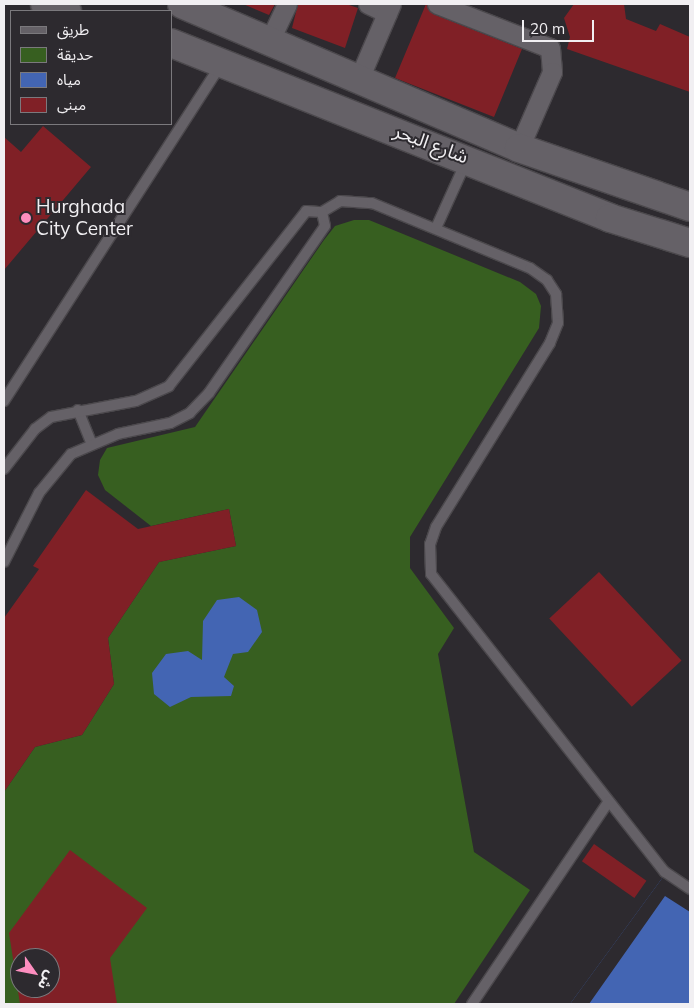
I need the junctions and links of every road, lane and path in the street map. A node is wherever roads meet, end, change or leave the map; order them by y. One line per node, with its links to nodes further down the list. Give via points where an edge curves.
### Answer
1 (182, 4): 7 (main road, شارع البحر)
2 (287, 4): 7 (street)
3 (368, 4): 5 (street)
4 (437, 4): 10 (street, via 550,48 552,72)
5 (389, 8): 9 (street)
6 (172, 44): 8 (main road, شارع البحر)
7 (268, 44): 9 (main road, شارع البحر)
8 (222, 62): 11 (main road, شارع البحر); 16 (lane)
9 (358, 81): 10 (main road, شارع البحر)
10 (519, 148): 12 (main road, شارع البحر)
11 (468, 158): 14 (lane); 15 (main road, شارع البحر, via 610,218)
12 (690, 207)
13 (322, 212): 14 (lane, via 340,201 362,200); 17 (lane, via 306,211 169,386 136,401); 18 (lane, via 326,221 322,230 209,394 190,413 170,423)
14 (436, 228): 21 (lane, via 530,268 547,280 560,309 550,343 436,527 430,544 432,574)
15 (690, 243)
16 (4, 401)
17 (78, 410): 18 (lane); 19 (lane, via 51,417 34,428)
18 (91, 442): 20 (lane, via 71,454 50,476)
19 (4, 470)
20 (4, 562)
21 (608, 802): 22 (lane, via 665,872); 23 (lane)
22 (690, 889)
23 (472, 1004)

